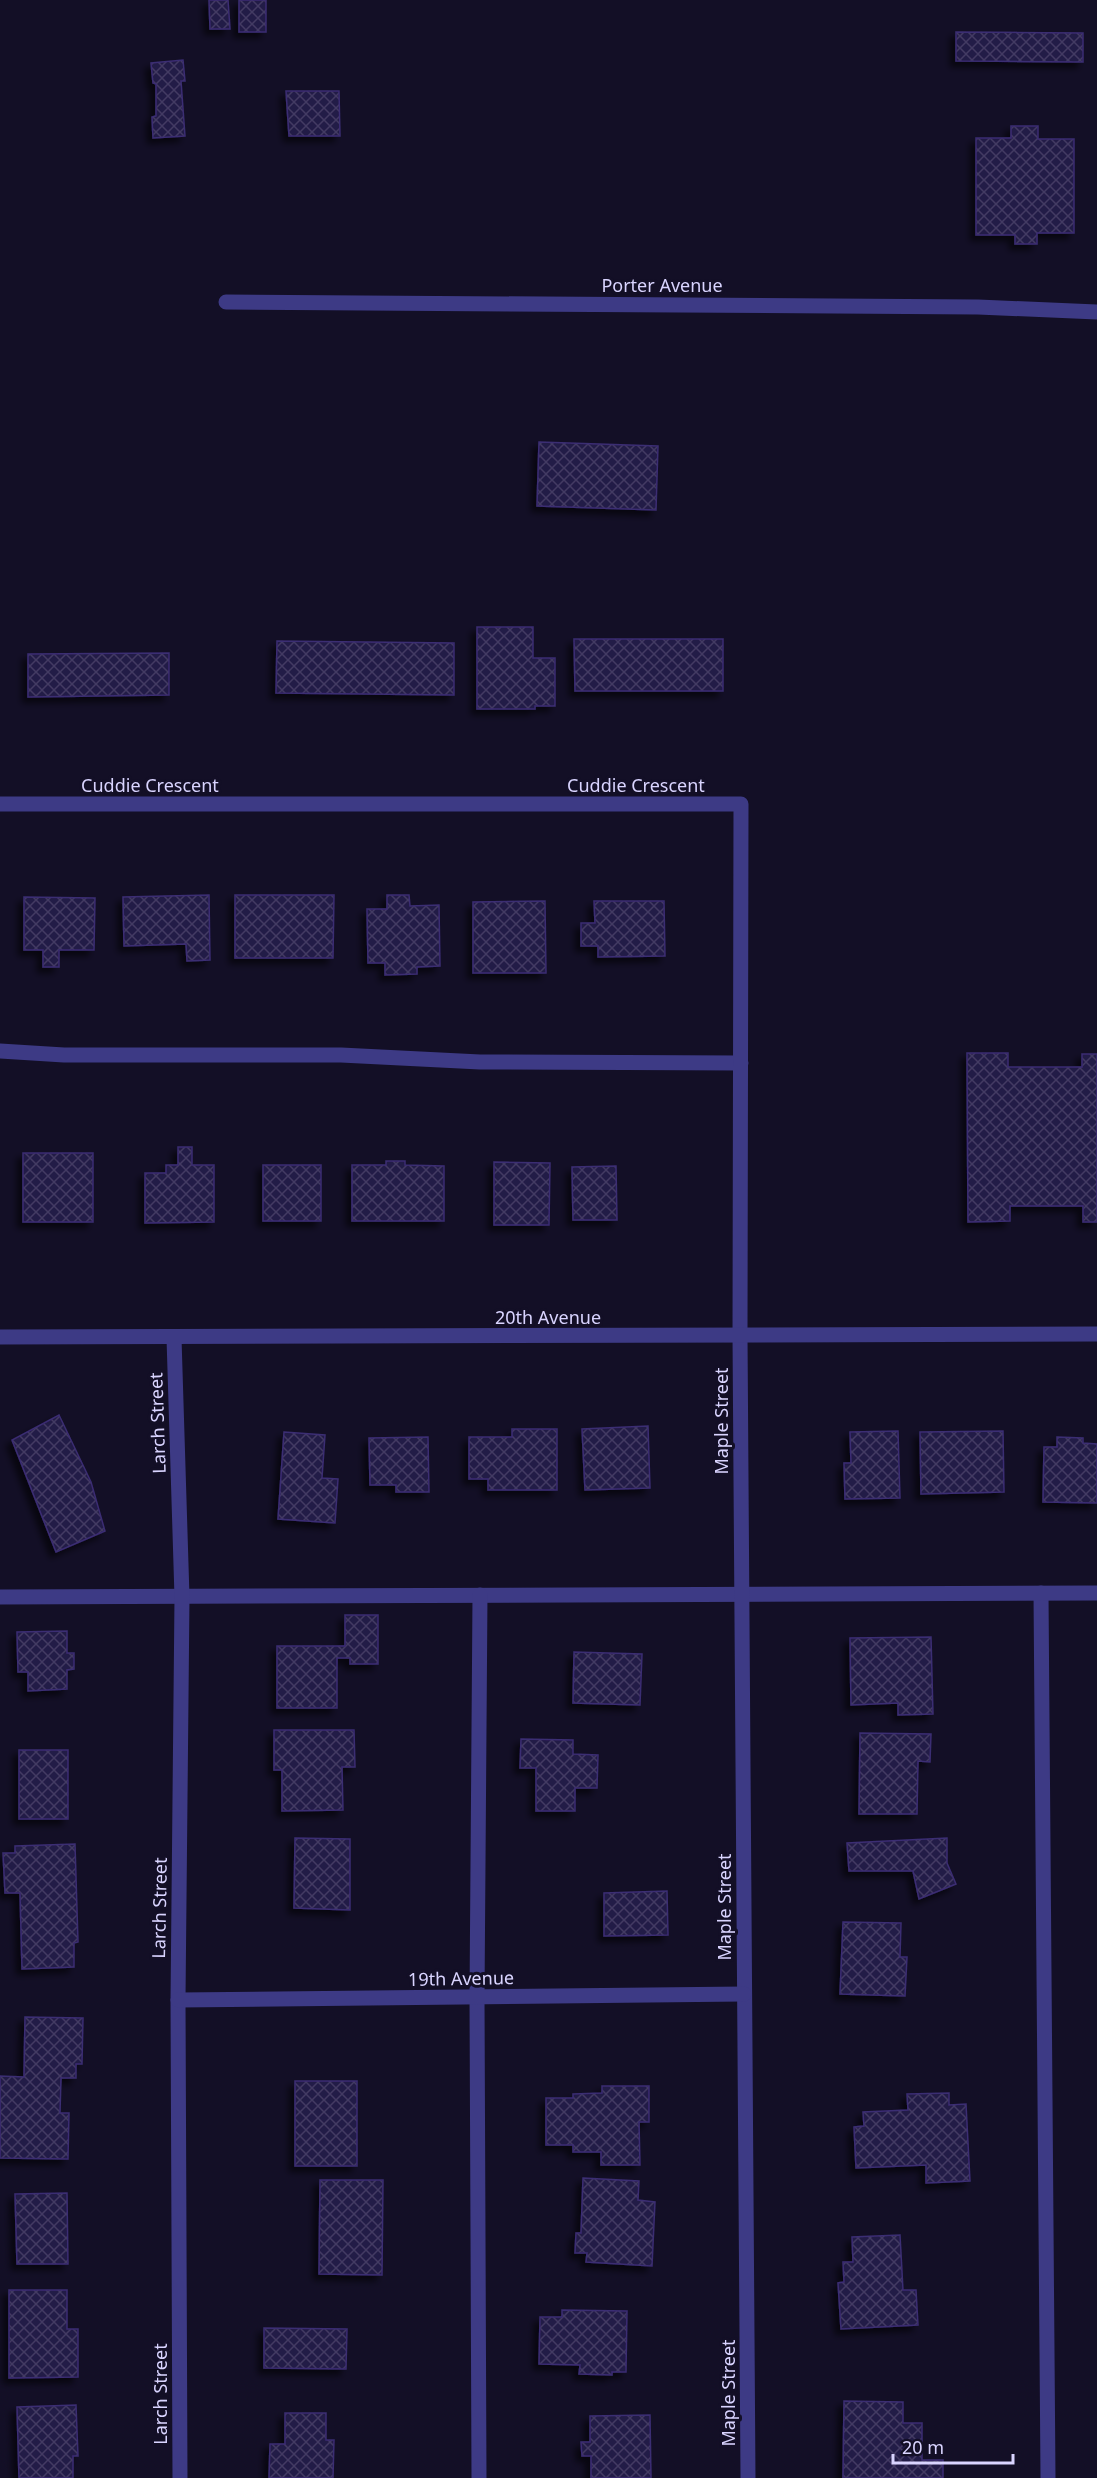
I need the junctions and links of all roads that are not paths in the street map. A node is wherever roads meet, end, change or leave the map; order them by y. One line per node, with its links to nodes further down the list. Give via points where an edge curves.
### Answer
1 (226, 302): 2 (street, Porter Avenue, via 978,307)
2 (1097, 312)
3 (0, 804): 5 (street, Cuddie Crescent, via 741,804)
4 (0, 1051): 5 (street, via 341,1055 480,1062)
5 (741, 1063): 7 (street, Cuddie Crescent)
6 (1097, 1334): 7 (street, 20th Avenue)
7 (740, 1335): 9 (street, 20th Avenue); 12 (street, Maple Street)
8 (0, 1337): 9 (street, 20th Avenue)
9 (174, 1338): 15 (street, Larch Street)
10 (1041, 1593): 11 (street); 12 (street); 22 (street)
11 (1097, 1593)
12 (742, 1594): 13 (street); 16 (street, Maple Street)
13 (480, 1595): 15 (street); 17 (street)
14 (0, 1597): 15 (street)
15 (182, 1597): 18 (street, Larch Street)
16 (744, 1994): 17 (street, 19th Avenue); 21 (street, Maple Street)
17 (477, 1997): 18 (street, 19th Avenue); 20 (street)
18 (178, 2000): 19 (street, Larch Street)
19 (180, 2478)
20 (479, 2478)
21 (748, 2478)
22 (1048, 2478)

